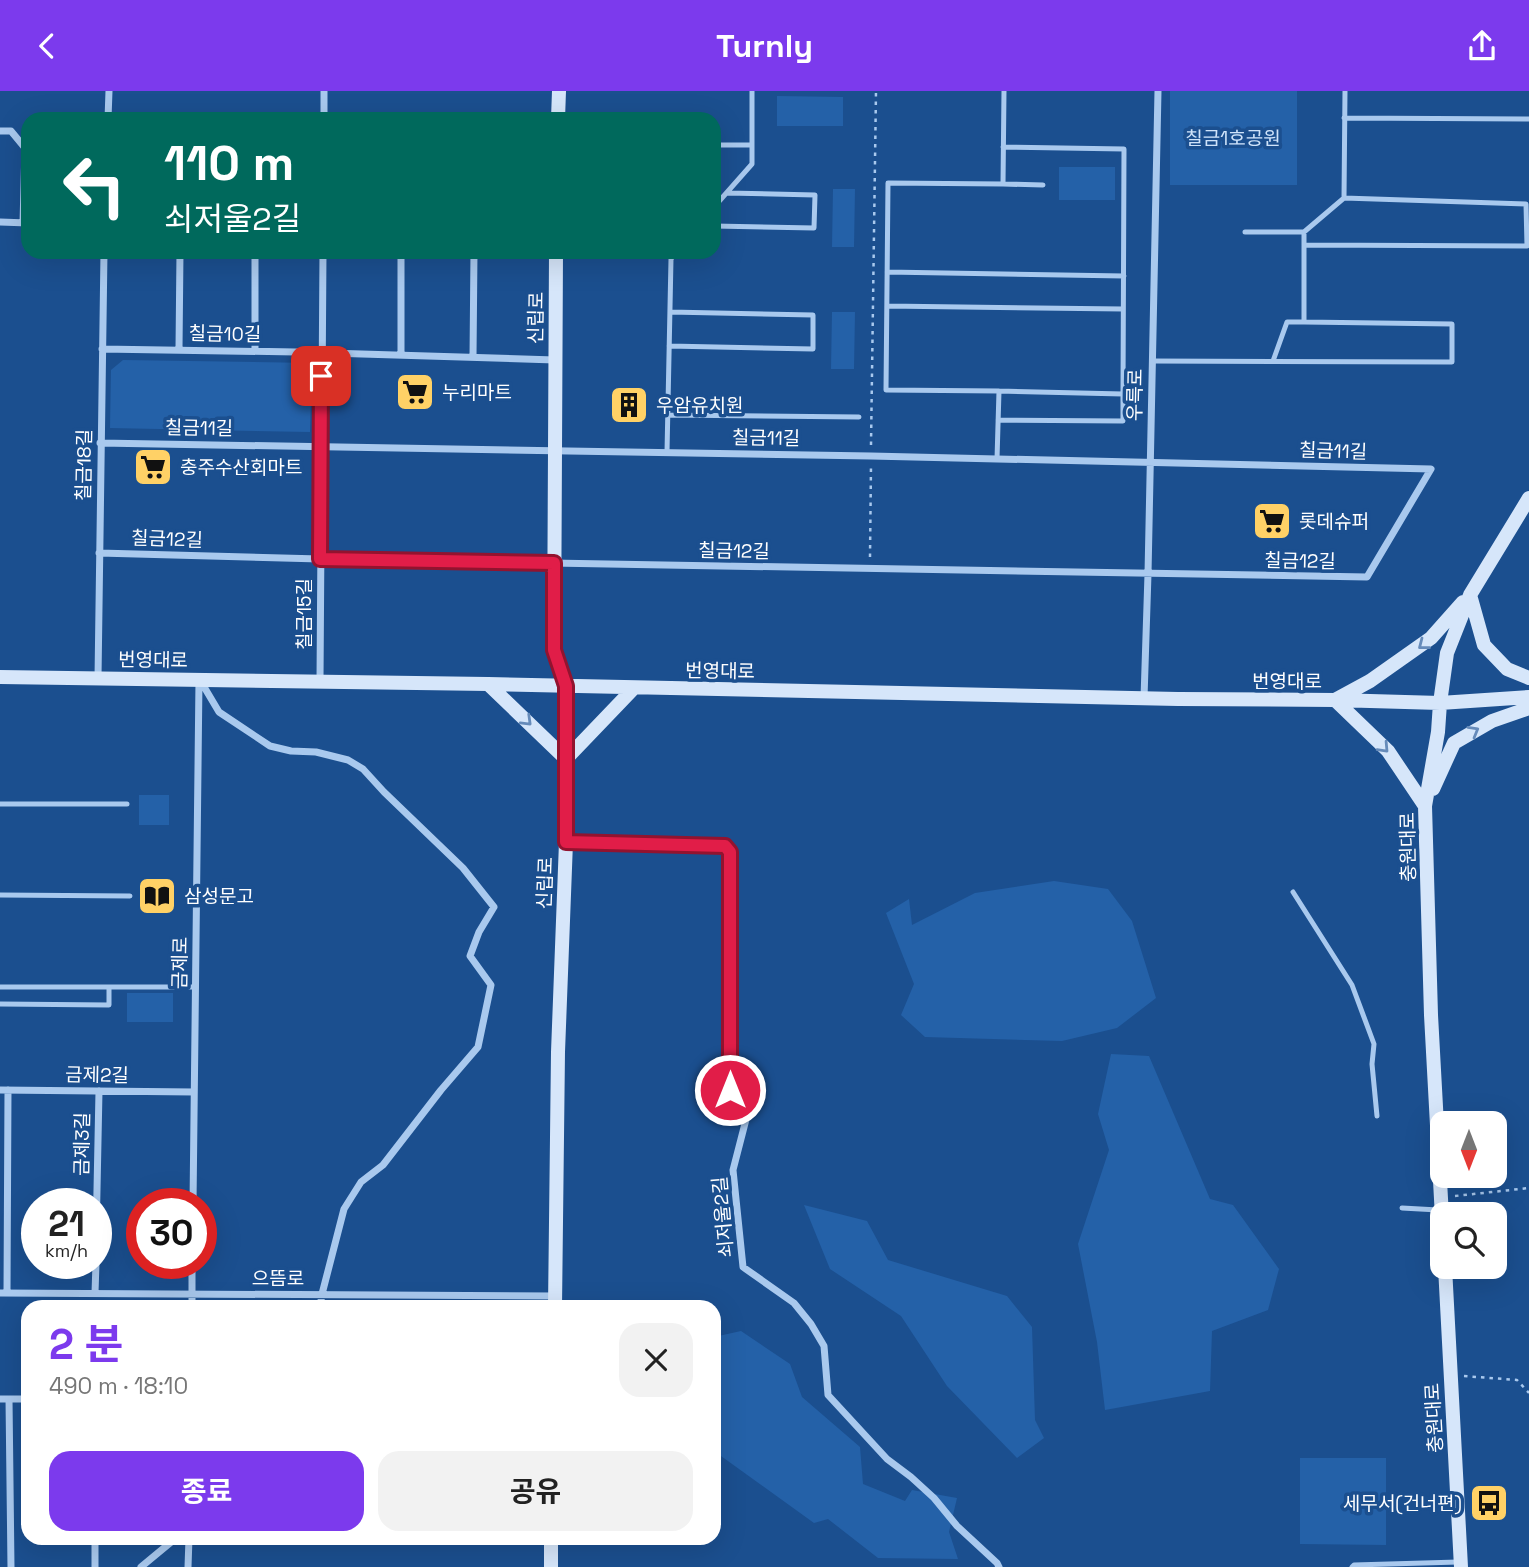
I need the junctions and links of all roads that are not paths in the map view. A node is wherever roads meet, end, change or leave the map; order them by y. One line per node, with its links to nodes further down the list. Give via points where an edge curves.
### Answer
1 (109, 91): 8 (street)
2 (324, 91): 9 (street)
3 (559, 91): 10 (street)
4 (752, 91): 16 (lane)
5 (1004, 91): 17 (lane)
6 (1158, 91): 51 (street, 우륵로)
7 (1345, 91): 11 (lane)
8 (108, 112)
9 (324, 112)
10 (558, 112)
11 (1344, 118): 12 (lane); 21 (lane)
12 (1529, 119)
13 (0, 131): 14 (street, via 11,131)
14 (21, 143)
15 (721, 145): 16 (lane)
16 (752, 145): 20 (lane, via 752,164)
17 (1003, 147): 18 (lane); 38 (lane, via 1124,149)
18 (1003, 184): 19 (lane); 37 (lane, via 888,183)
19 (1043, 185)
20 (727, 193): 22 (lane); 25 (lane, via 815,195 814,228)
21 (1343, 198): 27 (lane); 28 (lane, via 1526,204 1527,246)
22 (721, 199)
23 (0, 222): 24 (street)
24 (21, 223)
25 (721, 226)
26 (1245, 232): 27 (lane)
27 (1304, 232): 28 (lane)
28 (1304, 245): 42 (lane)
29 (104, 259): 44 (street, 칠금18길)
30 (180, 259): 45 (street)
31 (255, 259): 46 (street)
32 (323, 259): 47 (street, 칠금15길)
33 (401, 259): 48 (street)
34 (474, 259): 49 (street)
35 (556, 259): 50 (street, 신립로)
36 (672, 259): 41 (lane)
37 (887, 272): 38 (lane); 39 (lane)
38 (1124, 276): 40 (lane)
39 (887, 306): 40 (lane); 53 (lane, via 886,390)
40 (1124, 309): 54 (lane)
41 (670, 312): 43 (lane); 43 (lane, via 813,315 813,349)
42 (1304, 322): 52 (lane, via 1287,322); 52 (lane, via 1452,324 1452,362)
43 (669, 347): 55 (lane)
44 (102, 349): 45 (street, 칠금10길); 58 (street, 칠금18길)
45 (179, 349): 46 (street, 칠금10길)
46 (255, 351): 47 (street, 칠금10길)
47 (322, 352): 48 (street, 칠금10길); 59 (street, 칠금15길)
48 (401, 355): 49 (street, 칠금10길)
49 (473, 357): 50 (street, 칠금10길)
50 (555, 360): 60 (street, 신립로)
51 (1152, 361): 52 (lane); 63 (street, 우륵로)
52 (1273, 361)
53 (999, 391): 54 (lane); 57 (lane)
54 (1123, 394): 57 (lane, via 1123,421)
55 (668, 415): 56 (lane); 61 (lane)
56 (859, 417)
57 (998, 420): 62 (lane)
58 (100, 443): 59 (street, 칠금11길); 65 (street, 칠금18길)
59 (321, 446): 60 (street, 칠금11길); 66 (street, 칠금15길)
60 (554, 450): 61 (street, 칠금11길); 67 (street, 신립로)
61 (667, 452): 62 (street, 칠금11길)
62 (997, 459): 63 (street, 칠금11길)
63 (1150, 462): 68 (street, 우륵로); 69 (street, 칠금11길, via 1431,469)
64 (1529, 498): 70 (street, 충원대로)
65 (99, 553): 66 (street, 칠금12길); 72 (street, 칠금18길)
66 (320, 559): 67 (street, 칠금12길); 75 (street, 칠금15길)
67 (554, 563): 68 (street, 칠금12길); 77 (street, 신립로, via 554,650)
68 (1148, 574): 69 (street, 칠금12길); 80 (street, 우륵로)
69 (1367, 577)
70 (1469, 595): 73 (street, via 1484,645 1507,669); 81 (street, one-way to 81, via 1432,638); 82 (street, 충원대로, via 1447,653)
71 (0, 677): 72 (street, 번영대로)
72 (98, 678): 74 (street, 번영대로)
73 (1529, 678)
74 (199, 680): 75 (street, 번영대로); 94 (street, 금제로); 111 (street, via 219,712 270,745 316,752 363,769 463,868 494,907 470,956 491,985 478,1047 383,1165 361,1182 344,1209)
75 (320, 681): 76 (street, 번영대로)
76 (488, 684): 77 (street, 번영대로); 84 (street, one-way to 84)
77 (566, 686): 78 (street, 번영대로); 84 (street, 신립로)
78 (634, 688): 80 (street, 번영대로); 84 (street)
79 (1529, 697): 82 (street, 번영대로)
80 (1144, 699): 81 (street, 번영대로)
81 (1335, 700): 82 (street, 번영대로); 87 (street, one-way to 87, via 1388,751)
82 (1440, 703): 87 (street, 충원대로)
83 (1529, 708): 87 (street, one-way to 83, via 1454,743)
84 (566, 758): 88 (street, 신립로)
85 (0, 804): 86 (lane)
86 (127, 804)
87 (1425, 806): 102 (street, 충원대로)
88 (566, 842): 115 (street, 신립로); 127 (street, 쇠저울2길, via 725,846 730,852 730,1090 750,1104 733,1170 743,1266 794,1303 811,1324 824,1346 828,1395)
89 (1293, 892): 99 (lane, via 1352,985 1374,1044)
90 (0, 895): 91 (lane)
91 (130, 896)
92 (0, 986): 93 (lane)
93 (109, 987): 94 (lane); 95 (lane, via 109,1005)
94 (196, 987): 98 (street, 금제로)
95 (0, 1004)
96 (4, 1090): 97 (street, 금제2길); 108 (street)
97 (99, 1091): 98 (street, 금제2길); 100 (street, 금제3길)
98 (194, 1092): 101 (street, 금제로)
99 (1377, 1116)
100 (97, 1188)
101 (193, 1188)
102 (1441, 1202)
103 (1402, 1208): 104 (lane)
104 (1430, 1208)
105 (95, 1279): 109 (street)
106 (192, 1279): 110 (street)
107 (1445, 1279): 121 (street, 충원대로)
108 (4, 1293): 109 (street, 으뜸로)
109 (95, 1293): 110 (street, 으뜸로)
110 (192, 1294): 111 (street, 으뜸로); 112 (street)
111 (322, 1294): 113 (street); 114 (street, 으뜸로)
112 (192, 1300)
113 (321, 1300)
114 (522, 1300)
115 (555, 1300)
116 (4, 1399): 122 (street)
117 (95, 1545): 123 (street)
118 (168, 1545): 124 (street)
119 (189, 1545): 125 (street)
120 (551, 1545): 126 (street)
121 (1461, 1565): 128 (lane)
122 (11, 1567)
123 (95, 1567)
124 (141, 1567)
125 (188, 1567)
126 (551, 1567)
127 (999, 1567)
128 (1352, 1567)

